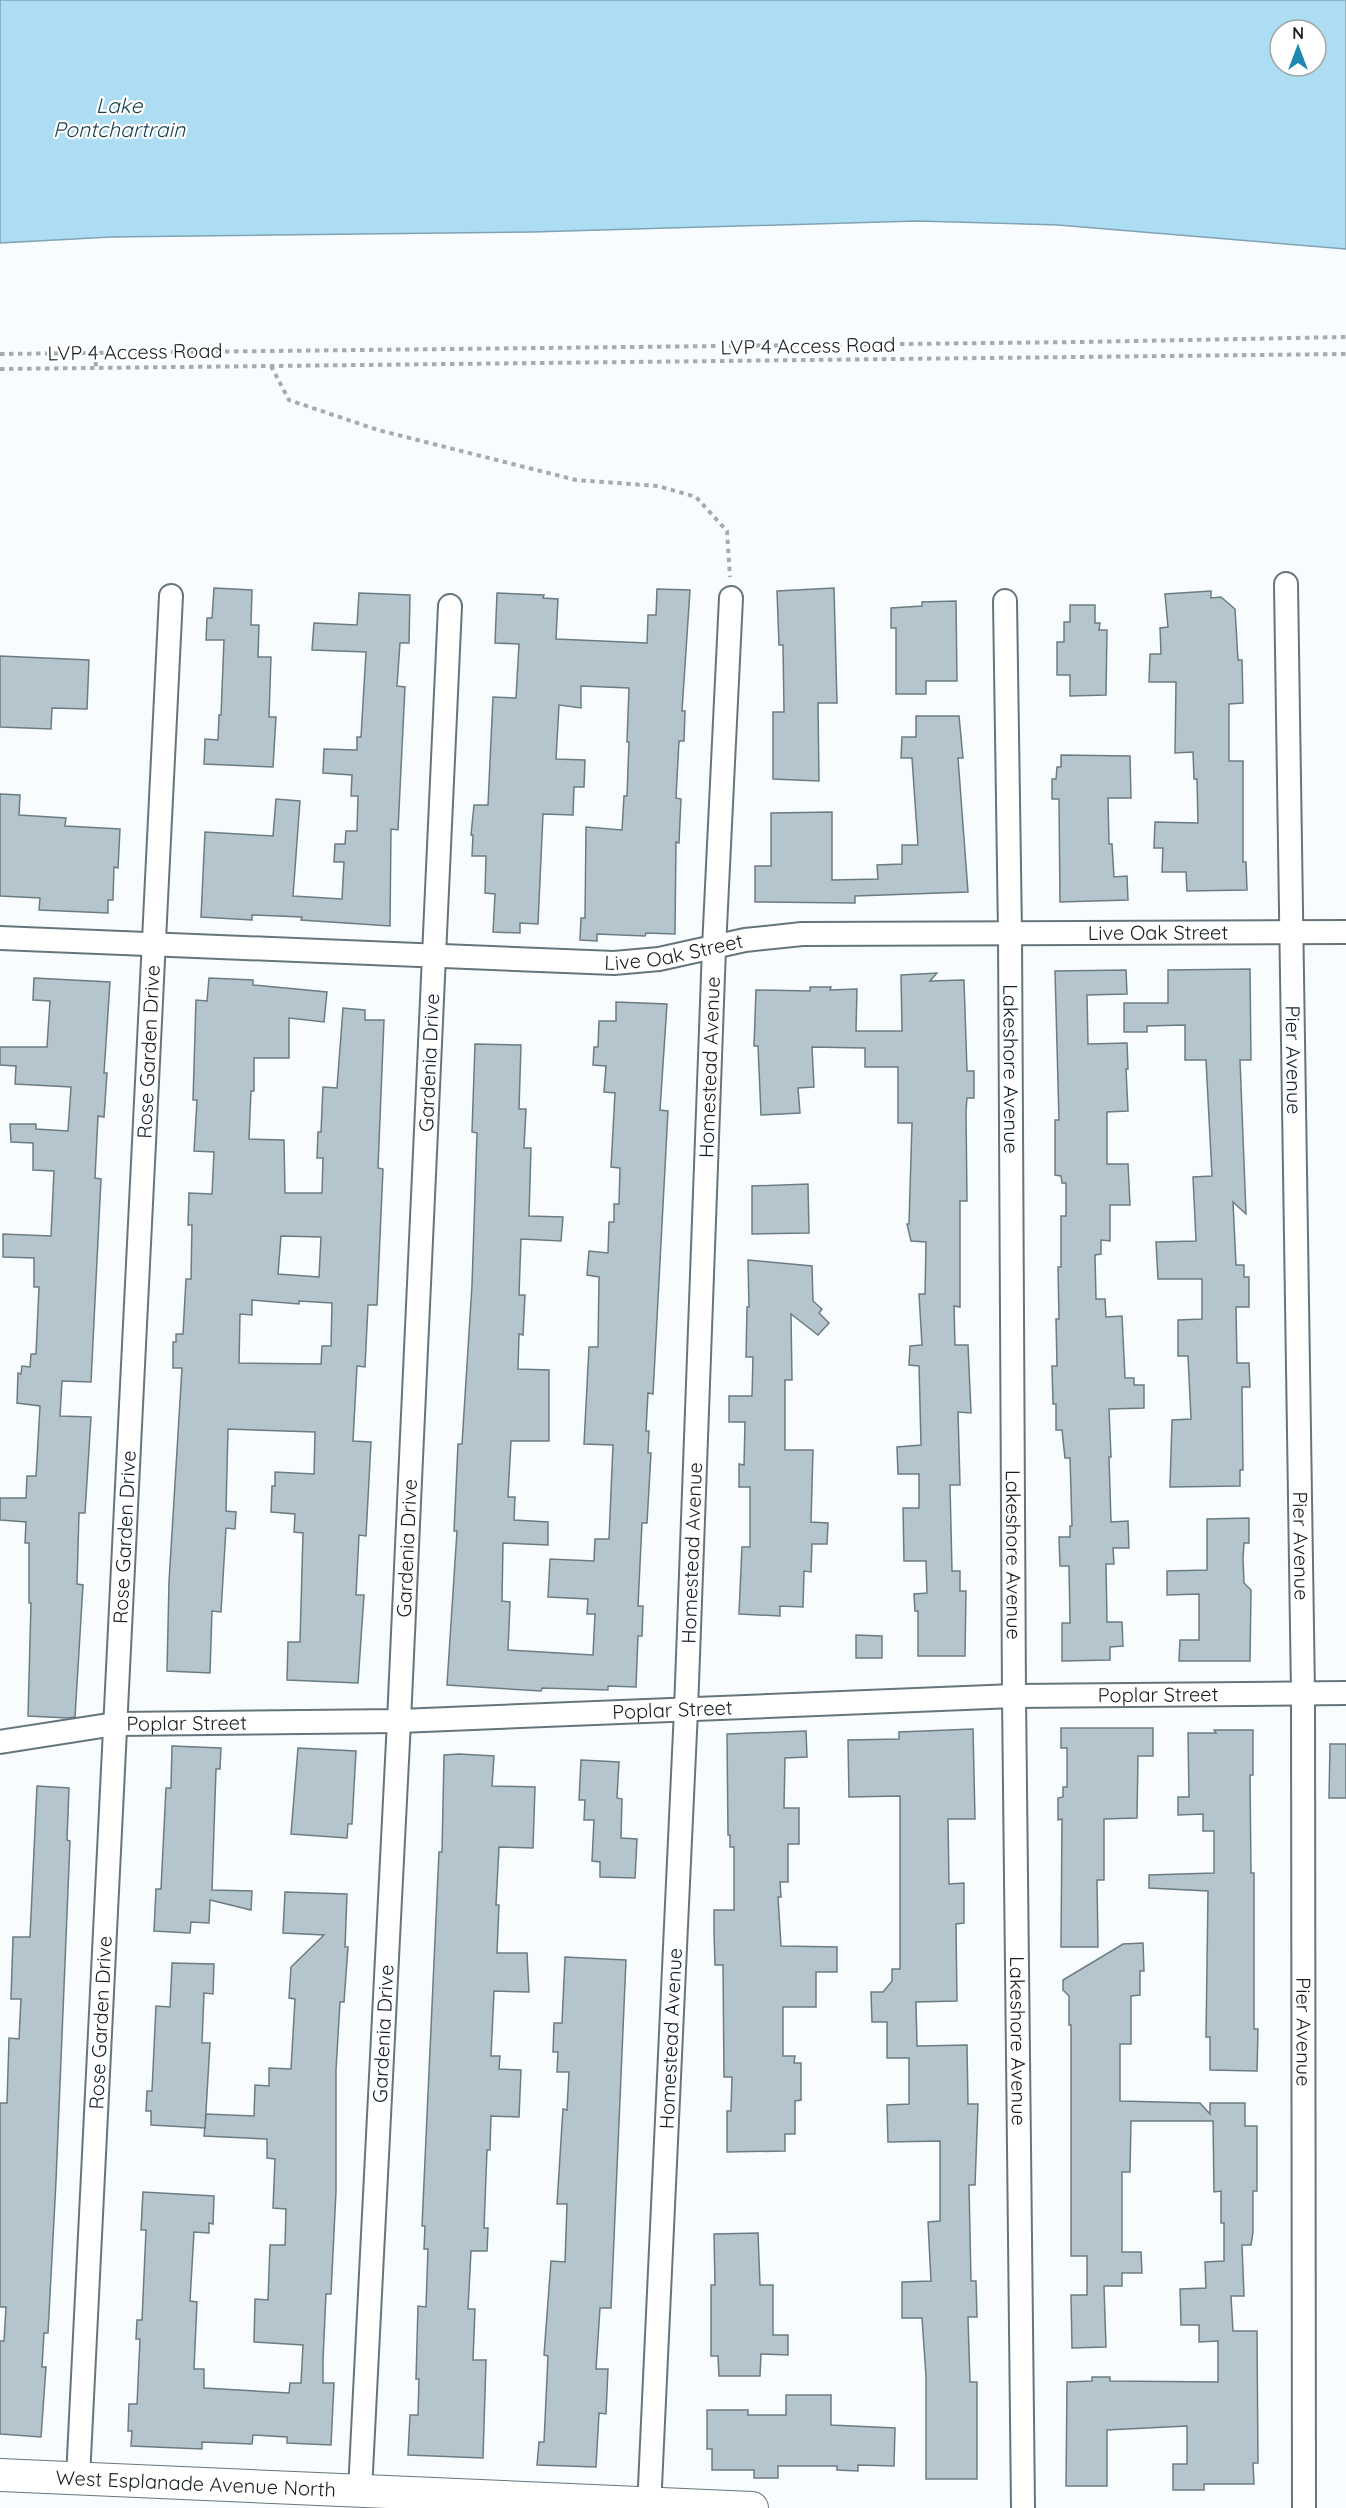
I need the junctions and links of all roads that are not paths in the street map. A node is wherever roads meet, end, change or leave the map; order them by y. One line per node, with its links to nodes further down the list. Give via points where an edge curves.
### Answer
1 (1286, 584): 6 (street, Pier Avenue)
2 (171, 596): 10 (street, Rose Garden Drive)
3 (731, 598): 11 (street, Homestead Avenue)
4 (1005, 601): 8 (street, Lakeshore Avenue)
5 (450, 606): 12 (street, Gardenia Drive)
6 (1293, 932): 7 (street, Live Oak Street); 8 (street, Live Oak Street); 13 (street, Pier Avenue)
7 (1346, 932)
8 (1010, 933): 11 (street, Live Oak Street, via 802,934 745,940); 15 (street, Lakeshore Avenue)
9 (0, 938): 10 (street, Live Oak Street)
10 (154, 944): 12 (street, Live Oak Street); 18 (street, Rose Garden Drive)
11 (714, 948): 12 (street, Live Oak Street, via 614,963); 16 (street, Homestead Avenue)
12 (434, 957): 17 (street, Gardenia Drive)
13 (1303, 1693): 14 (street, Poplar Street); 15 (street, Poplar Street); 26 (street, Pier Avenue)
14 (1346, 1693)
15 (1014, 1696): 16 (street, Poplar Street); 25 (street, Lakeshore Avenue)
16 (686, 1710): 17 (street, Poplar Street); 23 (street, Homestead Avenue)
17 (399, 1721): 18 (street, Poplar Street); 22 (street, Gardenia Drive)
18 (115, 1724): 19 (street, Poplar Street); 21 (street, Rose Garden Drive)
19 (0, 1742)
20 (0, 2475): 21 (main road, West Esplanade Avenue North)
21 (78, 2478): 22 (main road, West Esplanade Avenue North)
22 (360, 2491): 23 (main road, West Esplanade Avenue North)
23 (649, 2506): 24 (main road, West Esplanade Avenue North)
24 (752, 2508)
25 (1023, 2508)
26 (1304, 2508)

